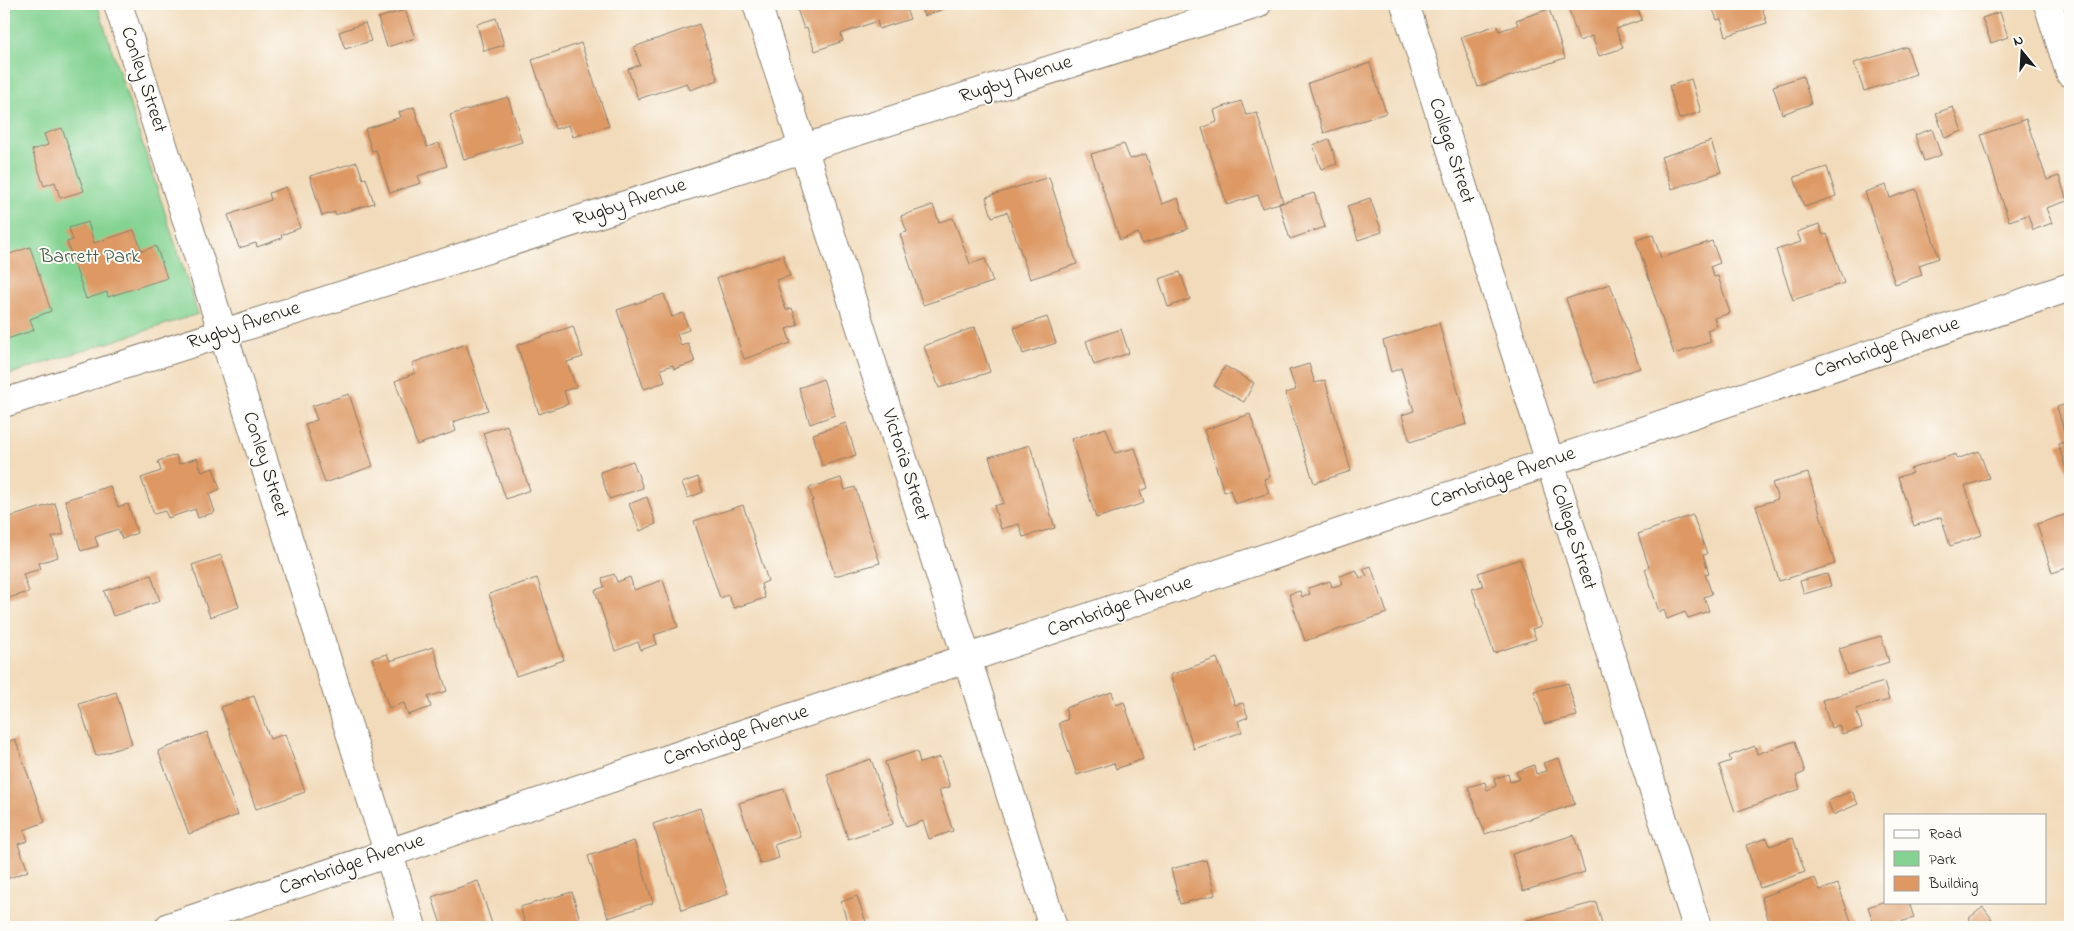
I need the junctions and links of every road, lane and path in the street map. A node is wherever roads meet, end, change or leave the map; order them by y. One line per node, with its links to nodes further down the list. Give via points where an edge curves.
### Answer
1 (118, 4): 9 (street, Conley Street)
2 (757, 4): 7 (street, Victoria Street)
3 (1257, 4): 7 (street, Rugby Avenue)
4 (1405, 4): 11 (street, College Street)
5 (2048, 4): 6 (street)
6 (2070, 73)
7 (804, 148): 9 (street, Rugby Avenue); 12 (street, Victoria Street)
8 (2070, 287): 11 (street, Cambridge Avenue)
9 (223, 333): 10 (street, Rugby Avenue); 13 (street, Conley Street)
10 (4, 403)
11 (1550, 462): 12 (street, Cambridge Avenue); 17 (street, College Street)
12 (966, 658): 13 (street, Cambridge Avenue); 16 (street, Victoria Street)
13 (388, 853): 14 (street, Cambridge Avenue); 15 (street, Conley Street)
14 (169, 927)
15 (412, 927)
16 (1053, 927)
17 (1697, 927)

